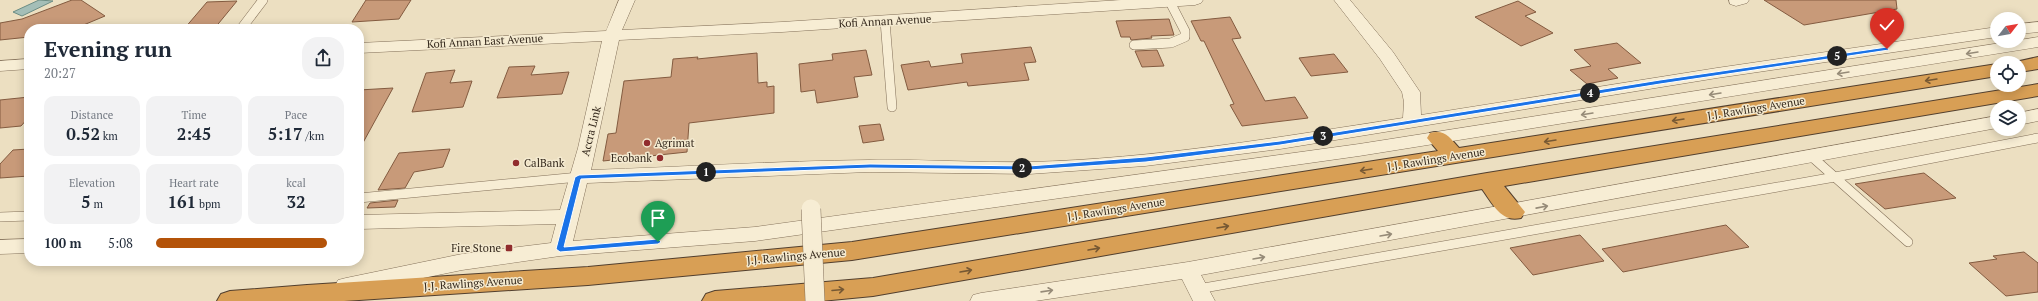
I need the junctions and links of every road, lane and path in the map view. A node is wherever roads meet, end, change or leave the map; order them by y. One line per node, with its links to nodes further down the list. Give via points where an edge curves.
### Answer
1 (263, 0): 8 (lane)
2 (627, 0): 12 (street)
3 (1195, 0): 5 (street, Kofi Annan Avenue)
4 (1342, 0): 25 (street, via 1387,56 1411,92)
5 (1170, 2): 6 (street, Kofi Annan Avenue); 14 (lane, via 1185,31 1185,37 1171,42)
6 (987, 7): 7 (street, Kofi Annan Avenue)
7 (885, 21): 12 (street, Kofi Annan Avenue); 22 (lane)
8 (245, 24)
9 (2038, 27): 10 (street)
10 (2026, 28)
11 (1990, 33): 25 (street, via 1717,73)
12 (612, 35): 15 (street, Kofi Annan East Avenue); 31 (street, Accra Link)
13 (2038, 42): 27 (street, one-way to 27)
14 (1134, 46)
15 (364, 48)
16 (2038, 63): 18 (highway)
17 (24, 64): 19 (street)
18 (2026, 65)
19 (0, 66)
20 (1990, 71): 30 (highway, J.J. Rawlings Avenue, one-way to 30)
21 (2038, 90): 33 (highway)
22 (892, 107)
23 (2038, 115): 24 (street)
24 (2026, 118)
25 (1412, 122): 31 (street, via 1280,143 1146,160 1029,168 870,166)
26 (1990, 123): 29 (street)
27 (1438, 138): 30 (highway); 44 (street, via 755,234)
28 (2038, 138): 32 (lane)
29 (1811, 156): 32 (lane); 36 (street, one-way to 29)
30 (1455, 157): 46 (highway, J.J. Rawlings Avenue, one-way to 46, via 852,251 588,276)
31 (579, 177): 34 (lane); 39 (street, Accra Link)
32 (1835, 177): 41 (lane); 45 (lane)
33 (1487, 181): 36 (highway); 48 (highway, one-way to 33, via 873,288)
34 (364, 198)
35 (811, 209): 49 (street, bridge)
36 (1512, 212): 45 (street, one-way to 36)
37 (24, 216): 38 (lane)
38 (0, 217)
39 (568, 217): 40 (street); 44 (street, Accra Link)
40 (364, 222)
41 (1908, 242)
42 (24, 246): 43 (street)
43 (0, 248)
44 (560, 249): 46 (street, via 462,262)
45 (1197, 287): 50 (street, one-way to 45)
46 (307, 294): 47 (highway, J.J. Rawlings Avenue)
47 (230, 301)
48 (715, 301)
49 (815, 301)
50 (981, 301)

